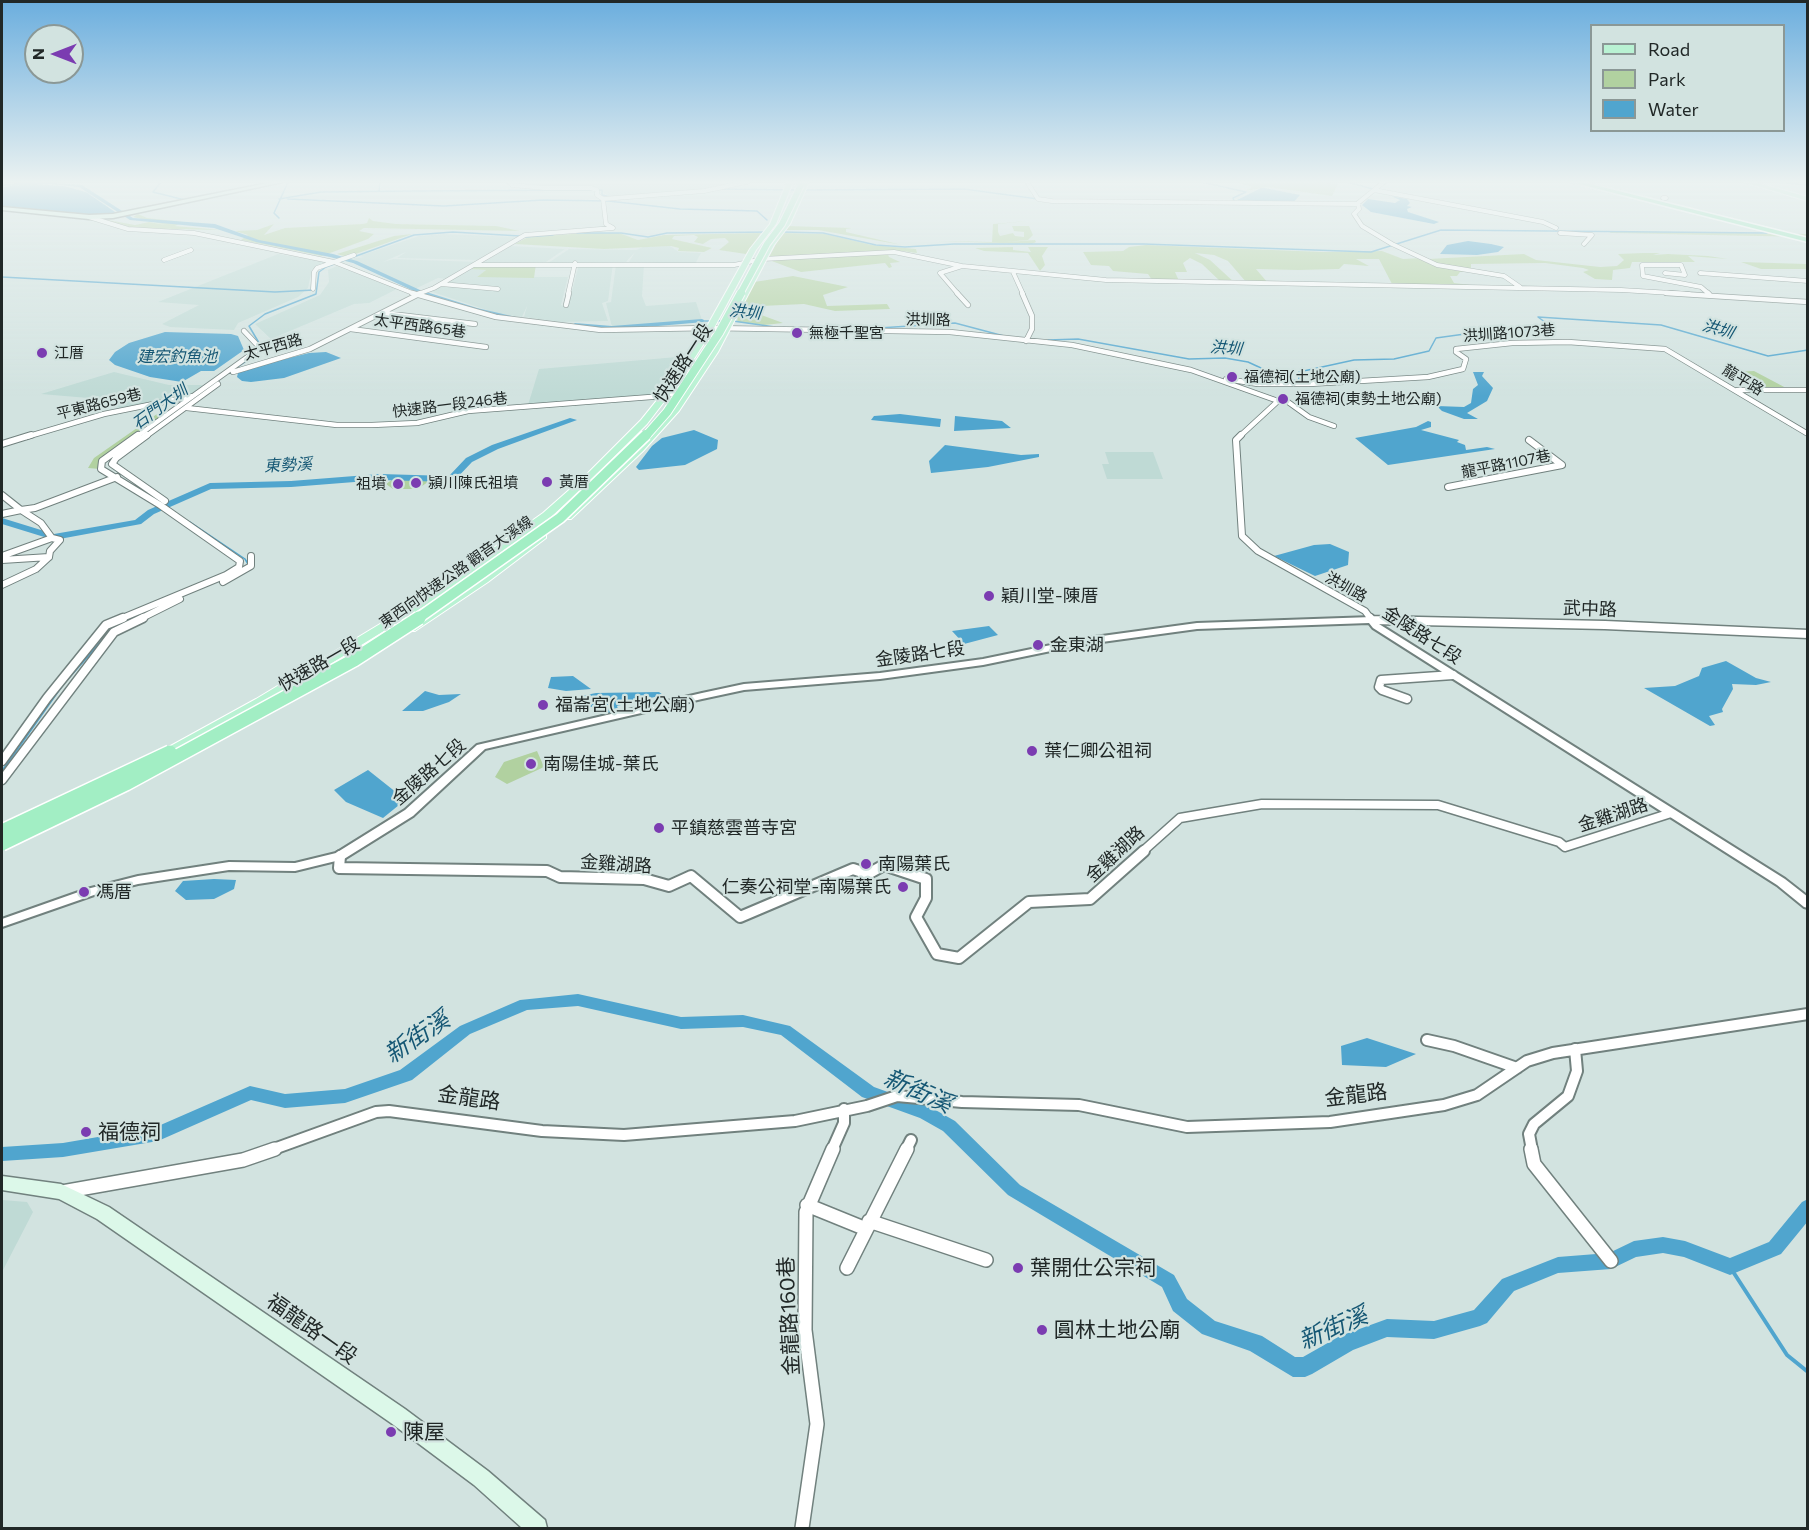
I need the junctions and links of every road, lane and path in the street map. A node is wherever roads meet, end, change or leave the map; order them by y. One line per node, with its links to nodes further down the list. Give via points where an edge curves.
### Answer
1 (180, 253): 11 (street)
2 (296, 253): 13 (street, 洪圳路)
3 (495, 253): 16 (street, 太平西路)
4 (752, 253): 15 (main road, 快速路一段)
5 (762, 253): 70 (highway, 東西向快速公路 觀音大溪線, bridge, via 719,333 652,430 560,518 354,660)
6 (767, 253): 12 (main road, 快速路一段, bridge)
7 (876, 253): 12 (street)
8 (906, 253): 18 (street)
9 (1411, 253): 25 (street, via 1441,267 1504,276)
10 (354, 255): 13 (street)
11 (164, 260)
12 (763, 260): 15 (street); 35 (main road, 快速路一段)
13 (338, 262): 26 (street, via 315,270); 28 (street, 洪圳路)
14 (575, 263): 15 (street); 16 (street); 31 (street)
15 (745, 263): 34 (main road, 快速路一段)
16 (476, 265): 24 (street, 太平西路)
17 (1662, 265): 20 (street); 20 (street, via 1681,265 1685,275); 22 (street, via 1642,265 1643,276)
18 (962, 266): 19 (street); 32 (street, via 940,273)
19 (1013, 272): 25 (street, via 1209,284); 39 (street, via 1032,316 1032,329)
20 (1665, 273): 22 (street)
21 (1700, 273): 23 (street)
22 (1665, 280): 29 (street, via 1704,289)
23 (1808, 281)
24 (441, 284): 27 (street); 28 (street, 太平西路)
25 (1520, 288): 29 (street)
26 (313, 289)
27 (498, 289)
28 (420, 293): 33 (street, 太平西路); 34 (street, 洪圳路, via 475,313 588,329)
29 (1710, 295): 30 (street)
30 (1808, 302)
31 (566, 305)
32 (968, 305)
33 (382, 313): 36 (street); 37 (street, 太平西路)
34 (712, 323): 35 (street, 洪圳路); 47 (main road, 快速路一段)
35 (729, 323): 39 (street, 洪圳路, via 950,332); 43 (main road, 快速路一段)
36 (475, 324)
37 (351, 329): 40 (street, 太平西路65巷); 46 (street, 太平西路, via 302,353 241,368)
38 (244, 331): 46 (street, via 260,348)
39 (1026, 341): 42 (street, 洪圳路, via 1151,360)
40 (486, 347)
41 (1665, 349): 42 (street, 洪圳路1073巷, via 1568,342 1512,343 1456,349 1466,359 1463,369 1402,380 1258,384); 44 (street, 龍平路)
42 (1211, 377): 48 (street, 洪圳路)
43 (689, 389): 47 (street, 快速路一段246巷); 75 (main road, 快速路一段, via 640,449 565,519 392,642 282,706)
44 (1737, 390): 45 (street); 51 (street, 龍平路)
45 (1808, 390)
46 (198, 396): 49 (street, 太平西路); 53 (street, 平東路659巷, via 112,412); 55 (street, via 102,461 101,469)
47 (664, 396): 49 (street, 快速路一段246巷, via 468,411 417,423 337,425); 74 (main road, 快速路一段, via 622,447 547,515 427,600 192,741)
48 (1278, 401): 50 (street, via 1288,402 1309,417); 66 (street, 洪圳路, via 1236,440 1242,536 1258,551 1365,611)
49 (187, 408): 54 (street, 太平西路, via 116,458 112,464)
50 (1334, 426)
51 (1808, 434)
52 (1529, 440): 56 (street, 龍平路1107巷, via 1562,465)
53 (2, 444)
54 (125, 476): 55 (street); 58 (street)
55 (115, 478): 58 (street); 59 (street)
56 (1448, 487)
57 (2, 495): 59 (street)
58 (163, 505): 71 (street, via 240,561 239,567 106,625)
59 (21, 510): 60 (street); 61 (street)
60 (2, 514)
61 (52, 537): 63 (street, via 58,538 59,543); 64 (street)
62 (251, 556): 72 (street, via 251,566 237,576 177,600 114,632)
63 (49, 557): 64 (street); 65 (street, via 26,575)
64 (2, 558)
65 (2, 585)
66 (1372, 620): 67 (street, 武中路); 68 (street, 金陵路七段); 76 (street, 金陵路七段, via 1197,626 1080,642 983,662 880,676 744,687 702,696 481,747 409,813)
67 (1808, 634)
68 (1453, 675): 69 (street, via 1381,680 1382,690); 73 (street, 金陵路七段)
69 (1407, 699)
70 (206, 739): 74 (highway, bridge); 75 (highway, bridge, via 141,780)
71 (2, 761)
72 (2, 780)
73 (1671, 813): 76 (street, 金雞湖路, via 1565,847 1438,805 1262,804 1180,818 1090,899 1029,902 959,958 937,954 916,917 926,898 926,879 884,865 868,874 853,869 740,917 691,876 669,886 644,879 560,877 548,870 339,868); 77 (street, 金陵路七段, via 1781,882)
74 (2, 834)
75 (2, 846)
76 (340, 856): 78 (street, 金陵路七段, via 296,867 229,866 138,880)
77 (1808, 904)
78 (2, 923)
79 (1808, 1014): 81 (street, 金龍路)
80 (1427, 1040): 82 (street)
81 (1575, 1050): 82 (street, 金龍路, via 1527,1061); 90 (street, via 1577,1071 1568,1096 1534,1124 1529,1134 1534,1164)
82 (1517, 1068): 83 (street, 金龍路, via 1477,1095 1444,1105 1306,1123 1187,1127 1079,1105 962,1102 897,1095)
83 (844, 1109): 86 (street, 金龍路, via 795,1121 624,1135 542,1131 376,1112 243,1160); 87 (street, 金龍路160巷, via 844,1123)
84 (911, 1140): 88 (street)
85 (2, 1183): 86 (main road, 金龍路)
86 (54, 1191): 92 (main road, 福龍路一段, via 103,1213 398,1416 481,1478)
87 (807, 1205): 88 (street); 93 (street, 金龍路160巷, via 805,1330 817,1424)
88 (867, 1225): 89 (street); 91 (street)
89 (986, 1260)
90 (1611, 1261)
91 (847, 1268)
92 (537, 1528)
93 (802, 1528)

